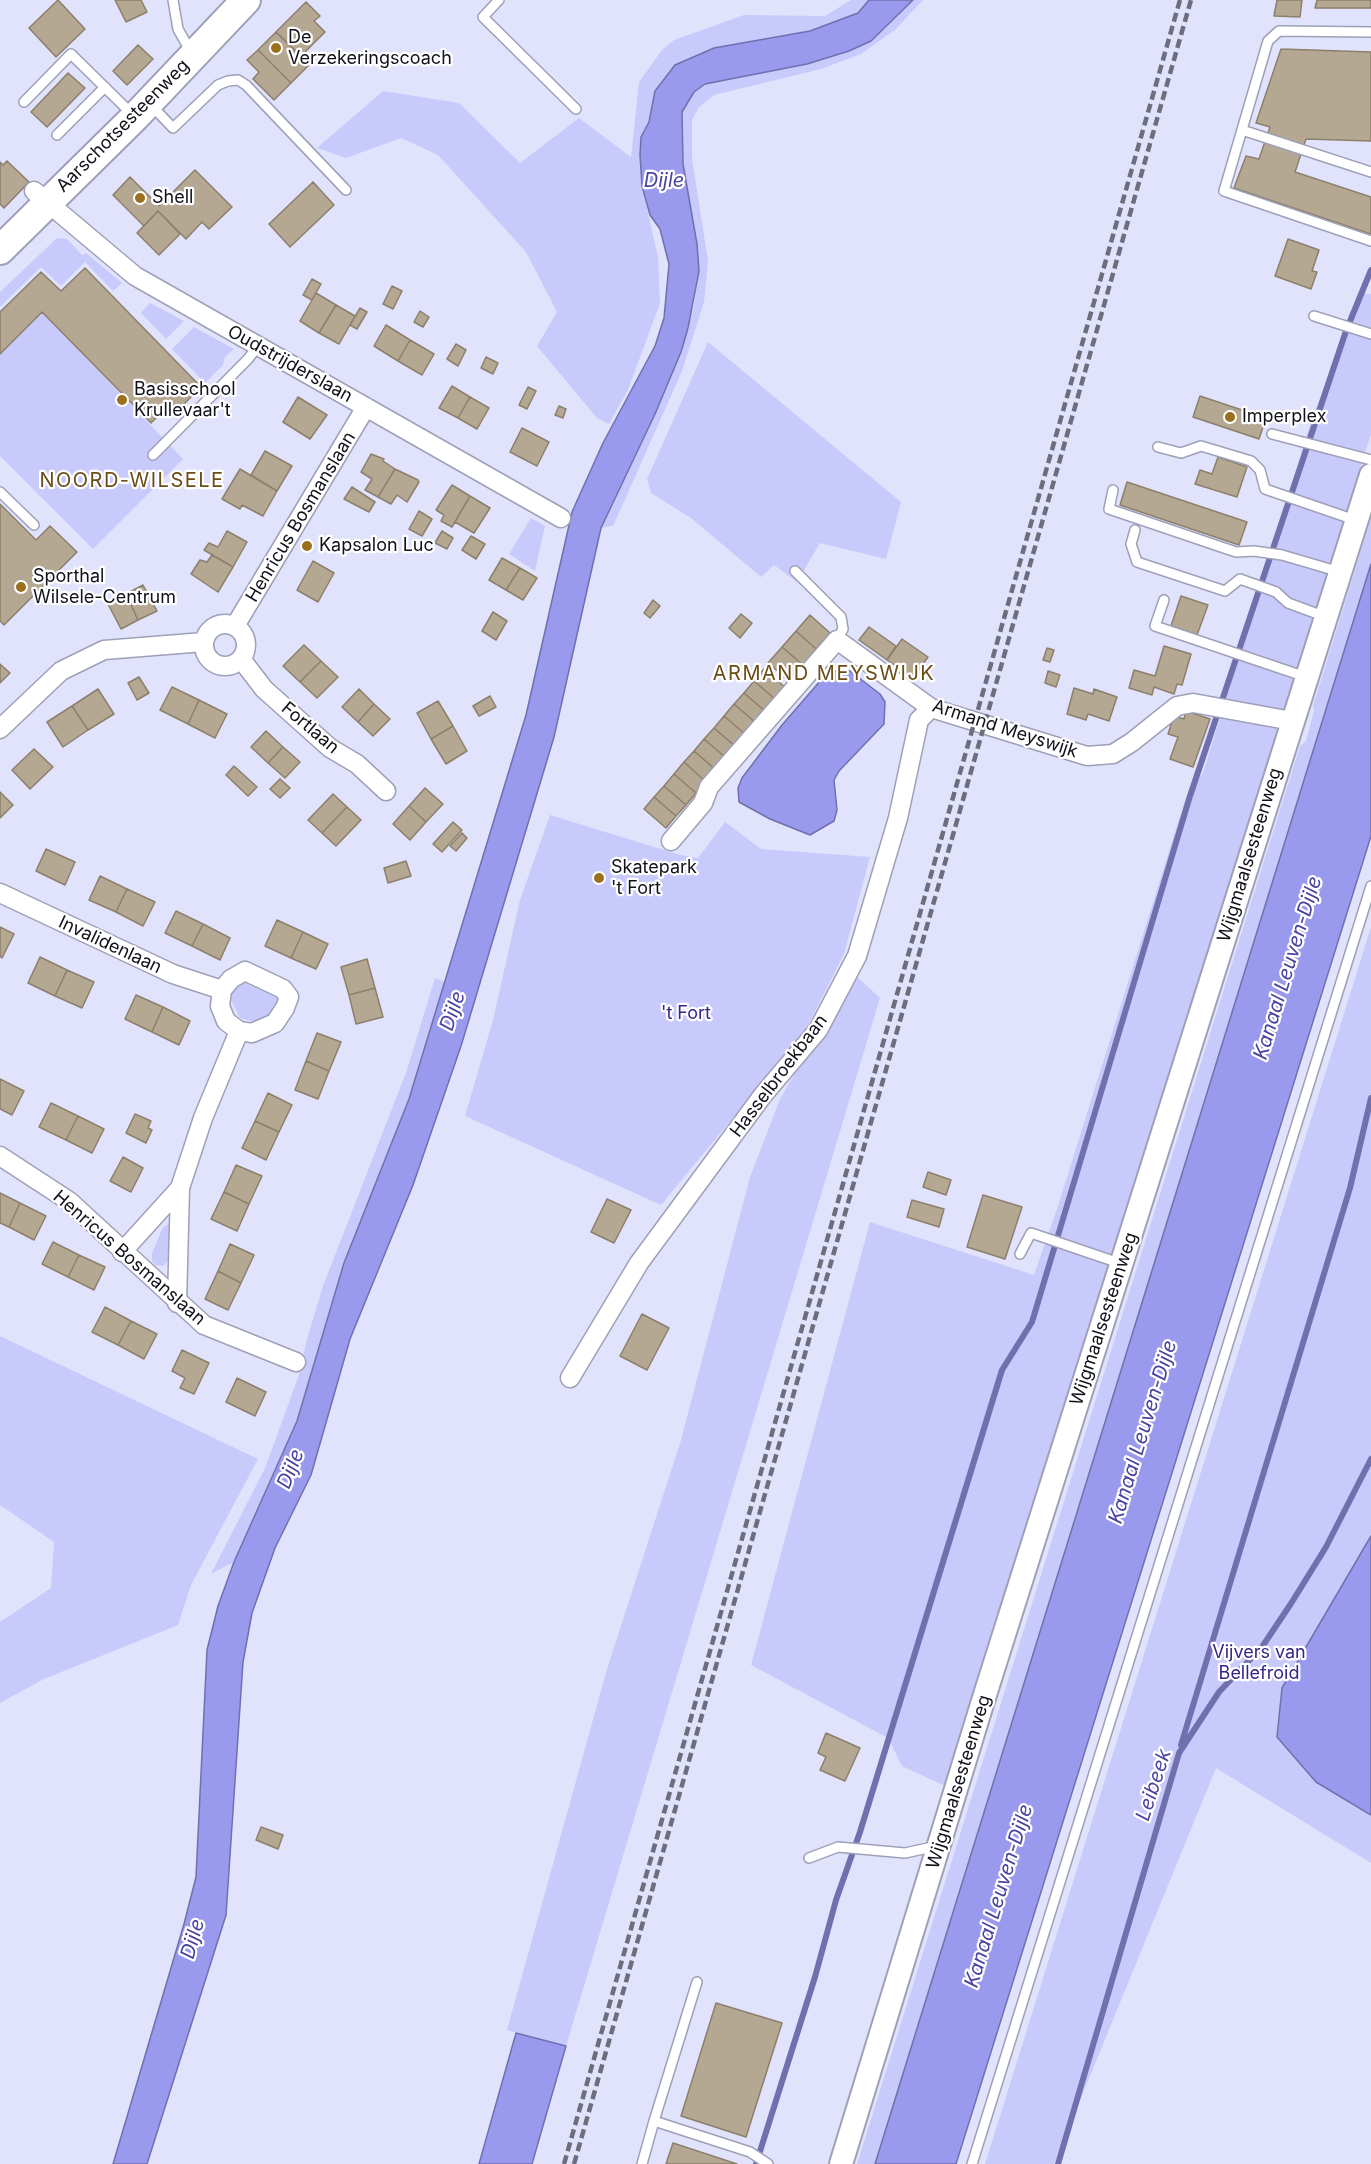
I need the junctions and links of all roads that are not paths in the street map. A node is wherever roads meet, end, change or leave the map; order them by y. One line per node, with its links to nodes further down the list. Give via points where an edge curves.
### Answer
1 (173, 0): 5 (lane, via 178,28)
2 (246, 0): 5 (main road, Aarschotsesteenweg)
3 (499, 0): 9 (lane, via 483,16)
4 (1371, 32): 10 (lane, via 1279,31 1268,41)
5 (193, 55): 8 (main road, Aarschotsesteenweg)
6 (105, 87): 7 (lane, via 71,54); 8 (lane); 11 (lane)
7 (24, 102)
8 (142, 110): 13 (lane, via 173,128 218,85 237,80); 14 (main road, Aarschotsesteenweg)
9 (576, 110)
10 (1242, 130): 12 (lane); 15 (lane, via 1224,191)
11 (57, 135)
12 (1371, 172)
13 (346, 190)
14 (41, 196): 16 (main road, Aarschotsesteenweg); 19 (street, Oudstrijderslaan, via 124,269)
15 (1371, 241)
16 (0, 250)
17 (1314, 316): 18 (lane)
18 (1371, 334)
19 (258, 346): 20 (street, Oudstrijderslaan); 23 (lane)
20 (366, 408): 28 (street, Oudstrijderslaan); 36 (street, Henricus Bosmanslaan)
21 (1272, 434): 24 (lane)
22 (1158, 447): 29 (lane, via 1181,453 1201,446 1251,461 1260,470 1265,489)
23 (153, 455)
24 (1371, 460)
25 (1371, 475): 29 (street, Wijgmaalsesteenweg)
26 (1113, 490): 33 (lane, via 1109,509 1236,552 1282,555)
27 (0, 492): 30 (lane)
28 (561, 518)
29 (1357, 520): 33 (street, Wijgmaalsesteenweg)
30 (33, 525)
31 (1135, 530): 35 (lane, via 1131,544 1137,562 1225,591 1240,579)
32 (795, 571): 37 (lane, via 841,617 843,629)
33 (1340, 572): 35 (street, Wijgmaalsesteenweg)
34 (1164, 600): 40 (lane, via 1155,626)
35 (1326, 617): 40 (street, Wijgmaalsesteenweg)
36 (236, 626): 38 (street, via 215,626); 39 (street, via 246,643)
37 (837, 640): 41 (street, Armand Meyswijk); 45 (street, via 709,787 703,803)
38 (204, 642): 39 (street, via 207,656 218,664); 43 (street, via 104,650 61,670)
39 (241, 660): 44 (street, Fortlaan, via 264,688 330,748 357,764)
40 (1307, 677): 42 (street, Wijgmaalsesteenweg)
41 (931, 708): 42 (street, Armand Meyswijk, via 1087,756 1113,754 1177,706 1208,704); 57 (street, Hasselbroekbaan, via 919,720 898,818 857,956 818,1030 763,1095 639,1263)
42 (1292, 721): 54 (street, Wijgmaalsesteenweg)
43 (0, 729)
44 (386, 791)
45 (671, 841)
46 (1371, 886): 65 (lane)
47 (0, 893): 48 (street, Invalidenlaan, via 172,974)
48 (222, 990): 49 (street, via 220,1006 226,1021); 49 (street, via 245,971 283,989 289,997 275,1023 252,1033)
49 (239, 1031): 51 (street, via 203,1118)
50 (0, 1156): 52 (street, Henricus Bosmanslaan, via 69,1201)
51 (180, 1188): 52 (street); 55 (street)
52 (122, 1252): 55 (street, Henricus Bosmanslaan)
53 (1020, 1254): 54 (lane, via 1031,1233)
54 (1122, 1264): 58 (street, Wijgmaalsesteenweg)
55 (177, 1304): 56 (street, Henricus Bosmanslaan, via 204,1325)
56 (296, 1362)
57 (570, 1378)
58 (939, 1846): 59 (lane, via 905,1853 841,1847); 64 (street, Wijgmaalsesteenweg)
59 (809, 1858)
60 (697, 1982): 61 (lane)
61 (654, 2121): 62 (lane); 63 (lane, via 750,2152)
62 (642, 2164)
63 (768, 2164)
64 (841, 2164)
65 (972, 2164)

